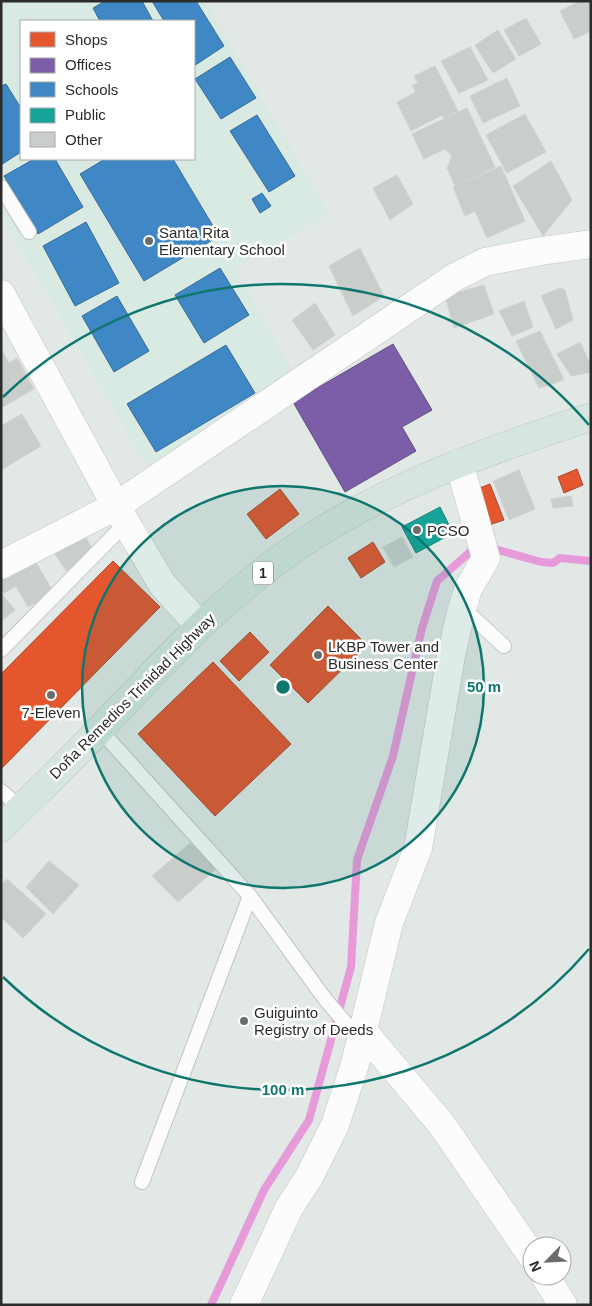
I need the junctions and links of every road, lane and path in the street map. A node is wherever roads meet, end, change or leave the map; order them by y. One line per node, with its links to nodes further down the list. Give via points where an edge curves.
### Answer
1 (1, 187): 2 (lane)
2 (29, 232)
3 (591, 244): 7 (street, via 485,262 455,277)
4 (1, 294): 7 (street)
5 (591, 417): 6 (highway, Doña Remedios Trinidad Highway / 1)
6 (459, 463): 9 (street, via 486,558 468,589); 10 (highway, Doña Remedios Trinidad Highway / 1, via 328,526 290,551)
7 (121, 515): 8 (street); 10 (street, via 162,584); 12 (lane)
8 (1, 565)
9 (463, 608): 11 (lane); 17 (street, via 451,656 418,848 390,923)
10 (199, 625): 13 (highway, Doña Remedios Trinidad Highway / 1)
11 (504, 646)
12 (1, 650)
13 (100, 730): 14 (highway, Doña Remedios Trinidad Highway / 1); 16 (lane)
14 (11, 799): 15 (highway, Doña Remedios Trinidad Highway / 1)
15 (1, 828)
16 (250, 896): 17 (lane, via 325,999); 18 (lane)
17 (356, 1032): 19 (street, via 442,1125); 21 (street, via 335,1124 309,1177 289,1208)
18 (142, 1182)
19 (522, 1241)
20 (551, 1286): 22 (street)
21 (244, 1305)
22 (563, 1305)

